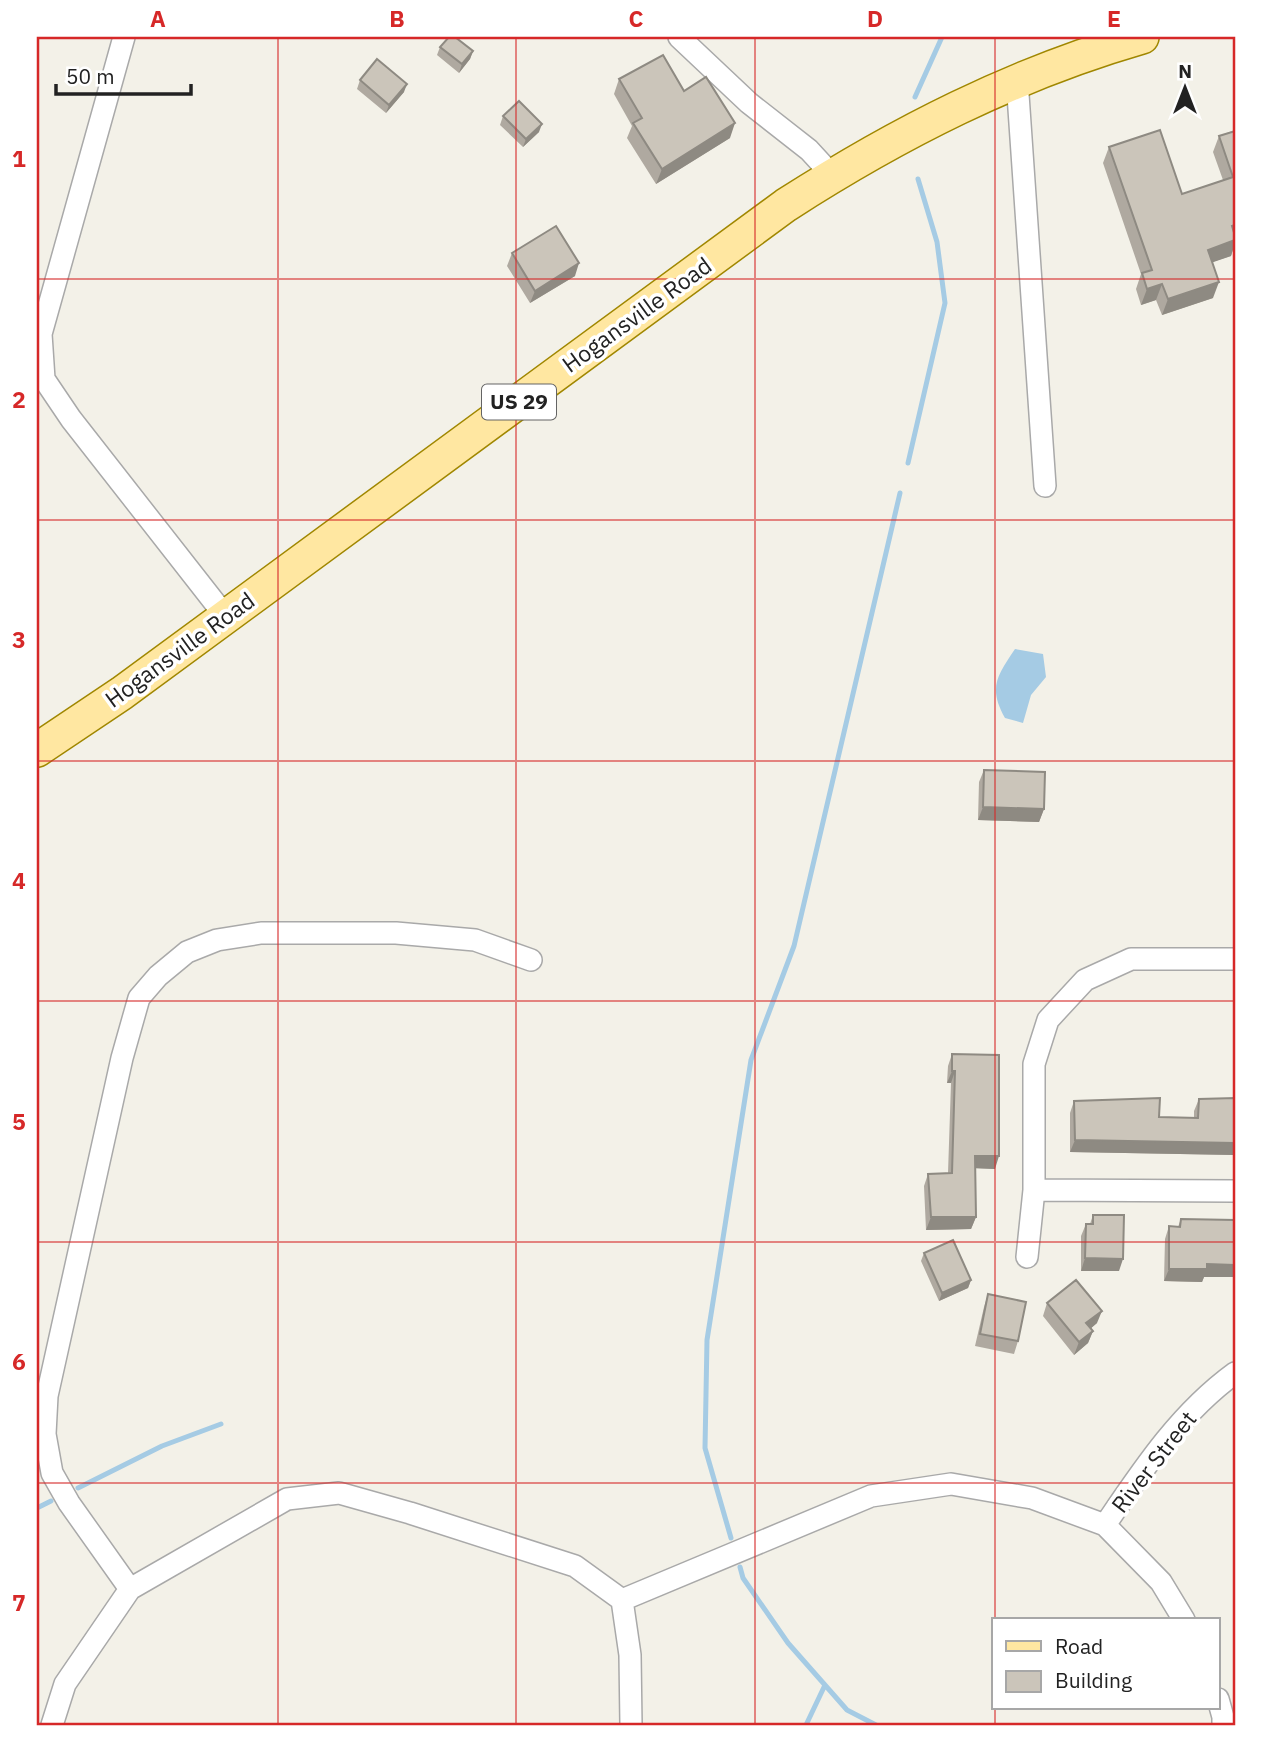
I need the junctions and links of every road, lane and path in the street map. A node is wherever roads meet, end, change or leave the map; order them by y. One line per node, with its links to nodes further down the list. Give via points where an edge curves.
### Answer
1 (124, 37): 7 (street, via 41,334 44,379)
2 (679, 37): 5 (street)
3 (1142, 37): 4 (main road, Hogansville Road / US 29)
4 (1017, 80): 5 (main road, Hogansville Road / US 29, via 923,124); 6 (street)
5 (832, 175): 7 (main road, Hogansville Road / US 29)
6 (1045, 486)
7 (226, 617): 8 (main road, Hogansville Road / US 29)
8 (37, 750)
9 (531, 960): 16 (street, via 475,940 396,933 261,933 217,940 187,952 139,998 47,1396 45,1434 52,1473)
10 (1235, 960): 11 (street, via 1131,959 1085,979 1048,1020 1034,1064)
11 (1034, 1190): 12 (street); 13 (street)
12 (1235, 1191)
13 (1027, 1257)
14 (1235, 1373): 15 (street, River Street, via 1209,1392 1157,1450)
15 (1105, 1525): 17 (street, via 1032,1497 951,1484 871,1496); 18 (street, via 1161,1582)
16 (130, 1589): 17 (street, via 287,1499 339,1493 575,1566); 20 (street, via 65,1684)
17 (622, 1600): 21 (street, via 630,1655)
18 (1183, 1618)
19 (1220, 1706): 22 (street)
20 (52, 1725)
21 (631, 1725)
22 (1223, 1725)

